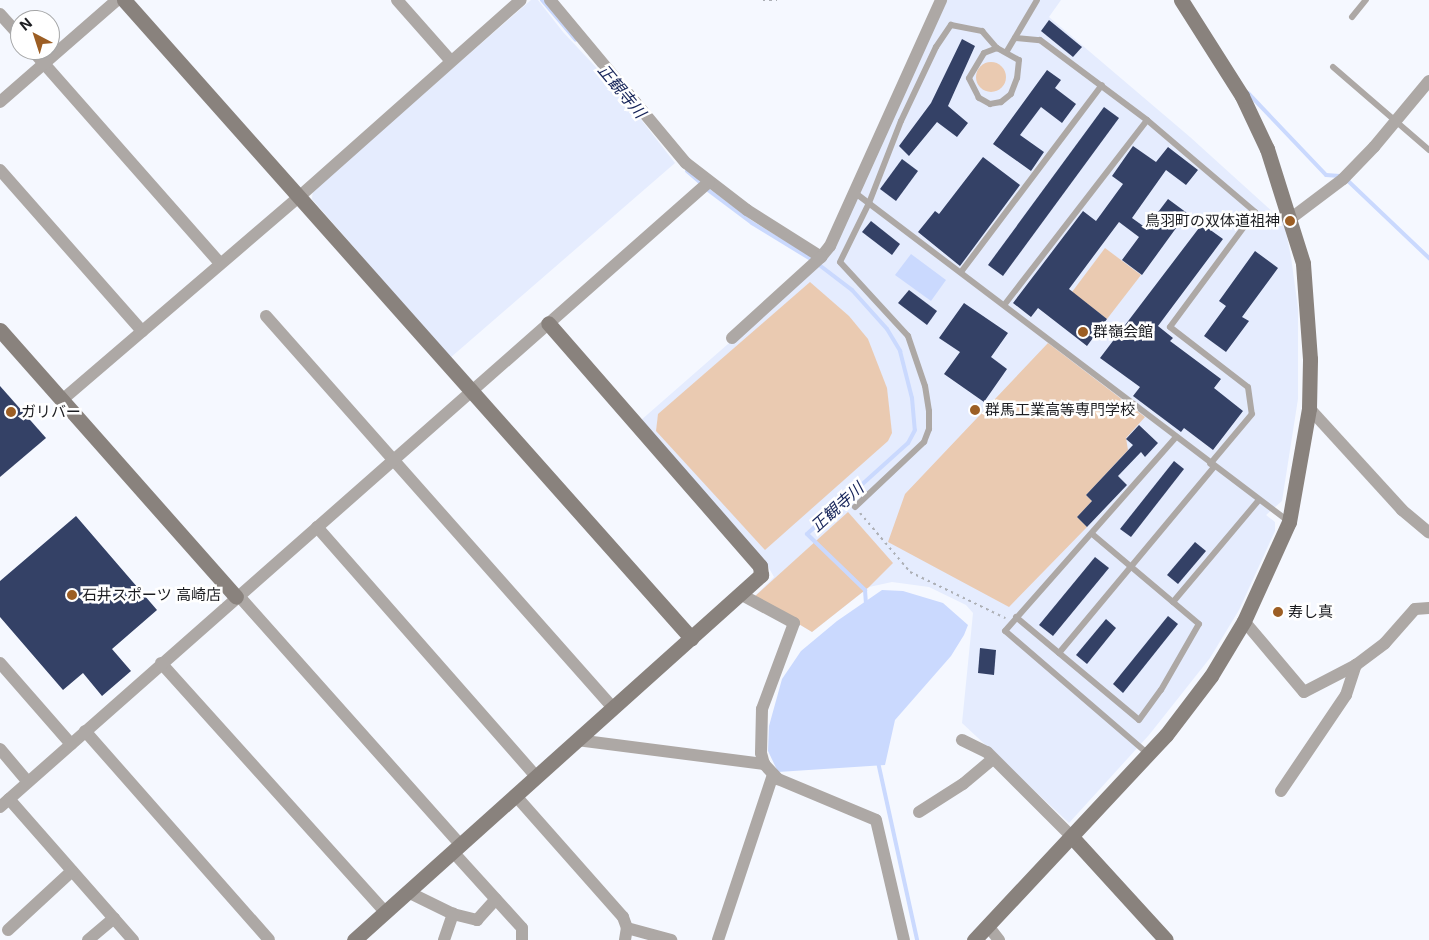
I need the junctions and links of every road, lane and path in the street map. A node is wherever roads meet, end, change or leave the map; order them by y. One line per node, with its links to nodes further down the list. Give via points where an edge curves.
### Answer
1 (117, 0): 20 (street)
2 (124, 0): 31 (street)
3 (397, 0): 19 (street)
4 (521, 0): 19 (street)
5 (550, 0): 29 (street, via 686,162)
6 (762, 0): 7 (path)
7 (777, 0)
8 (941, 0): 30 (street)
9 (1037, 0): 15 (lane)
10 (1181, 0): 33 (street, via 1242,96 1267,148)
11 (1366, 0): 13 (lane)
12 (0, 14): 14 (street)
13 (1352, 17)
14 (10, 25)
15 (1015, 38): 17 (lane); 23 (lane, via 1040,40)
16 (997, 48): 17 (lane); 17 (lane, via 984,53 969,78 979,98 990,104 1011,94 1017,78 1019,60); 32 (lane, via 982,31 951,25 936,47 901,121)
17 (1007, 51)
18 (41, 60): 20 (street)
19 (451, 61): 31 (street)
20 (44, 64): 24 (street); 35 (street)
21 (1334, 67): 26 (lane)
22 (1429, 81): 26 (street)
23 (1102, 85): 25 (lane); 36 (lane)
24 (0, 102)
25 (1146, 120): 37 (lane); 48 (lane, via 1255,212 1170,327 1248,387 1252,414)
26 (1393, 122): 27 (lane); 33 (street, via 1338,184)
27 (1429, 150)
28 (0, 170): 41 (street)
29 (709, 182): 34 (street); 39 (street)
30 (854, 192): 32 (lane); 34 (street, via 830,246)
31 (300, 196): 35 (street); 43 (street)
32 (869, 203): 36 (lane); 50 (lane, via 840,262 908,336 925,386 928,429 924,442 914,454)
33 (1290, 219): 45 (street, via 1303,263 1310,359)
34 (821, 257): 42 (street)
35 (220, 263): 41 (street)
36 (961, 272): 37 (lane)
37 (1005, 304): 46 (lane)
38 (266, 316): 47 (street)
39 (548, 324): 43 (street); 56 (street, via 760,566 762,575)
40 (0, 330): 44 (street)
41 (142, 331): 44 (street)
42 (732, 338)
43 (471, 391): 47 (street); 62 (street)
44 (62, 400): 57 (street)
45 (1309, 408): 51 (street); 53 (street, via 1402,510)
46 (1176, 437): 48 (lane); 54 (lane)
47 (395, 460): 52 (street); 67 (street)
48 (1212, 466): 49 (lane); 55 (lane)
49 (1259, 500): 51 (lane); 58 (lane)
50 (855, 507): 60 (path, via 910,572)
51 (1289, 522): 61 (street)
52 (317, 527): 57 (street); 77 (street)
53 (1429, 533)
54 (1092, 534): 55 (lane); 60 (lane)
55 (1132, 567): 58 (lane); 63 (lane)
56 (742, 594): 62 (street); 75 (street, via 794,623 762,709 760,733)
57 (237, 596): 65 (street); 84 (street)
58 (1173, 602): 63 (lane, via 1199,624 1161,690 1139,720)
59 (1429, 608): 66 (street, via 1415,609 1385,643)
60 (1014, 620): 63 (lane); 73 (lane, via 1005,631)
61 (1244, 621): 66 (street, via 1304,692); 73 (street, via 1211,676)
62 (691, 638): 67 (street)
63 (1060, 653)
64 (0, 663): 71 (street)
65 (161, 663): 68 (street); 88 (street)
66 (1356, 665): 79 (street, via 1346,695)
67 (613, 708): 69 (street)
68 (85, 731): 71 (street); 97 (street)
69 (577, 740): 75 (street); 77 (street)
70 (962, 740): 74 (street, via 987,752)
71 (71, 744): 78 (street)
72 (0, 749): 78 (street)
73 (1148, 754): 83 (street)
74 (993, 759): 82 (street, via 963,784); 83 (street)
75 (764, 764): 76 (street)
76 (773, 775): 101 (street); 102 (street, via 876,820)
77 (537, 777): 80 (street)
78 (28, 782): 81 (street)
79 (1281, 791)
80 (515, 795): 84 (street); 93 (street, via 623,917)
81 (5, 803): 85 (street)
82 (919, 812)
83 (1072, 837): 91 (street); 105 (street)
84 (458, 850): 86 (street); 87 (street)
85 (72, 871): 90 (street); 92 (street)
86 (408, 892): 88 (street); 89 (street)
87 (496, 899): 89 (street, via 477,920); 94 (street, via 522,928)
88 (386, 913): 98 (street)
89 (453, 914): 99 (street)
90 (114, 918): 95 (street); 96 (street)
91 (988, 926): 103 (street); 104 (street)
92 (8, 930)
93 (626, 934): 100 (street)
94 (526, 939)
95 (88, 940)
96 (133, 940)
97 (269, 940)
98 (354, 940)
99 (444, 940)
100 (671, 940)
101 (718, 940)
102 (904, 940)
103 (974, 940)
104 (999, 940)
105 (1166, 940)

